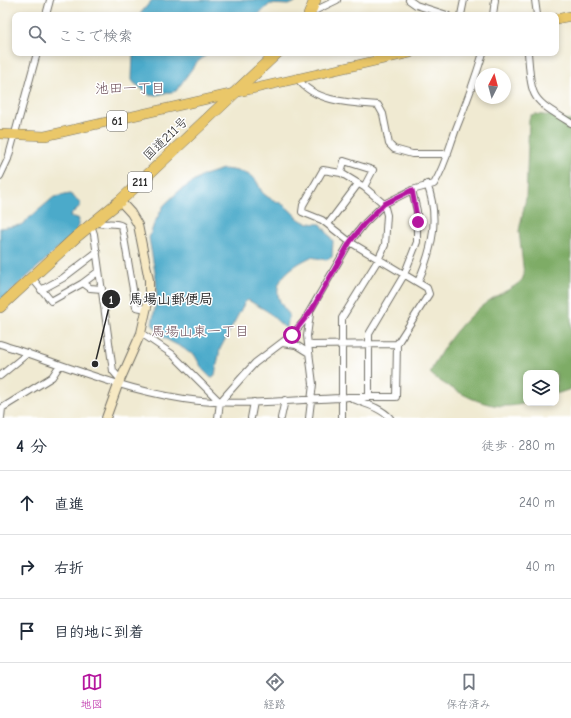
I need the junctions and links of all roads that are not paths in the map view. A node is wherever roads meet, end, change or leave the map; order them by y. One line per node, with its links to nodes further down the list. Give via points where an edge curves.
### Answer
1 (50, 0): 8 (street)
2 (315, 0): 9 (highway)
3 (337, 0): 10 (street)
4 (409, 0): 11 (street)
5 (464, 0): 12 (street)
6 (495, 0): 13 (street)
7 (535, 0): 14 (street)
8 (47, 12)
9 (310, 12)
10 (313, 12)
11 (438, 12)
12 (462, 12)
13 (494, 12)
14 (537, 12)
15 (571, 16): 16 (main road)
16 (559, 18)
17 (36, 56): 26 (street)
18 (274, 56): 23 (highway, 国道211号 / 211)
19 (397, 56): 22 (main road, 61)
20 (482, 56): 27 (street)
21 (528, 56): 24 (street, via 534,97)
22 (298, 79): 23 (main road, 61); 27 (street, via 304,88 324,97 378,105 383,114 389,144 394,149 412,154)
23 (233, 94): 26 (main road, 61, via 45,136); 33 (highway, 国道211号 / 211)
24 (571, 123)
25 (0, 134): 26 (main road, 61)
26 (13, 135): 29 (street, via 8,159)
27 (448, 154): 30 (street, via 444,169 434,184)
28 (341, 172): 31 (street); 31 (street, via 344,161 373,170); 36 (street, via 323,170 303,205 302,212)
29 (0, 176)
30 (427, 184): 32 (street); 43 (street, via 431,195 433,231 429,256)
31 (361, 185): 34 (street); 36 (street)
32 (412, 190): 34 (street); 41 (street, via 417,212 417,238)
33 (120, 201): 35 (highway, 国道211号 / 211); 48 (street, via 138,225 149,280)
34 (384, 204): 37 (street); 39 (street, via 387,215 386,237)
35 (93, 223): 38 (street); 42 (highway, 国道211号 / 211); 48 (street, via 122,226 136,307)
36 (328, 224): 37 (street)
37 (350, 242): 39 (street); 49 (street)
38 (97, 252): 40 (street); 46 (street, via 63,278)
39 (378, 260): 41 (street); 56 (street, via 342,318)
40 (99, 271): 44 (street); 45 (street)
41 (404, 274): 43 (street); 53 (street, via 372,329)
42 (32, 278): 46 (street); 47 (highway, 国道211号 / 211)
43 (418, 282): 54 (street, via 427,288 429,294)
44 (83, 283): 45 (street, via 90,288); 46 (street, via 51,301)
45 (102, 289): 61 (street, via 113,371)
46 (42, 290)
47 (0, 307)
48 (147, 309): 50 (street)
49 (311, 311): 51 (street, via 292,335); 55 (street)
50 (141, 333): 61 (street); 66 (street, via 172,354)
51 (282, 343): 57 (street, via 296,345); 66 (street, via 256,363)
52 (0, 344): 58 (street)
53 (369, 344): 54 (street); 56 (street); 62 (street)
54 (397, 344): 62 (street, via 396,397)
55 (308, 345): 56 (street); 57 (street)
56 (343, 345): 63 (street)
57 (309, 353): 64 (street)
58 (28, 354): 59 (street); 60 (street)
59 (60, 365): 61 (street); 68 (street, via 52,377 2,408)
60 (0, 376)
61 (119, 382): 66 (street, via 185,399); 69 (street)
62 (369, 397): 63 (street)
63 (345, 398): 64 (street); 75 (street); 76 (street, via 366,404)
64 (312, 399): 65 (street); 74 (street)
65 (285, 400): 67 (street); 73 (street)
66 (220, 402): 67 (street); 71 (street)
67 (254, 402): 72 (street)
68 (1, 418)
69 (106, 418): 70 (street)
70 (110, 418)
71 (218, 418)
72 (251, 418)
73 (281, 418)
74 (310, 418)
75 (342, 418)
76 (390, 418)

